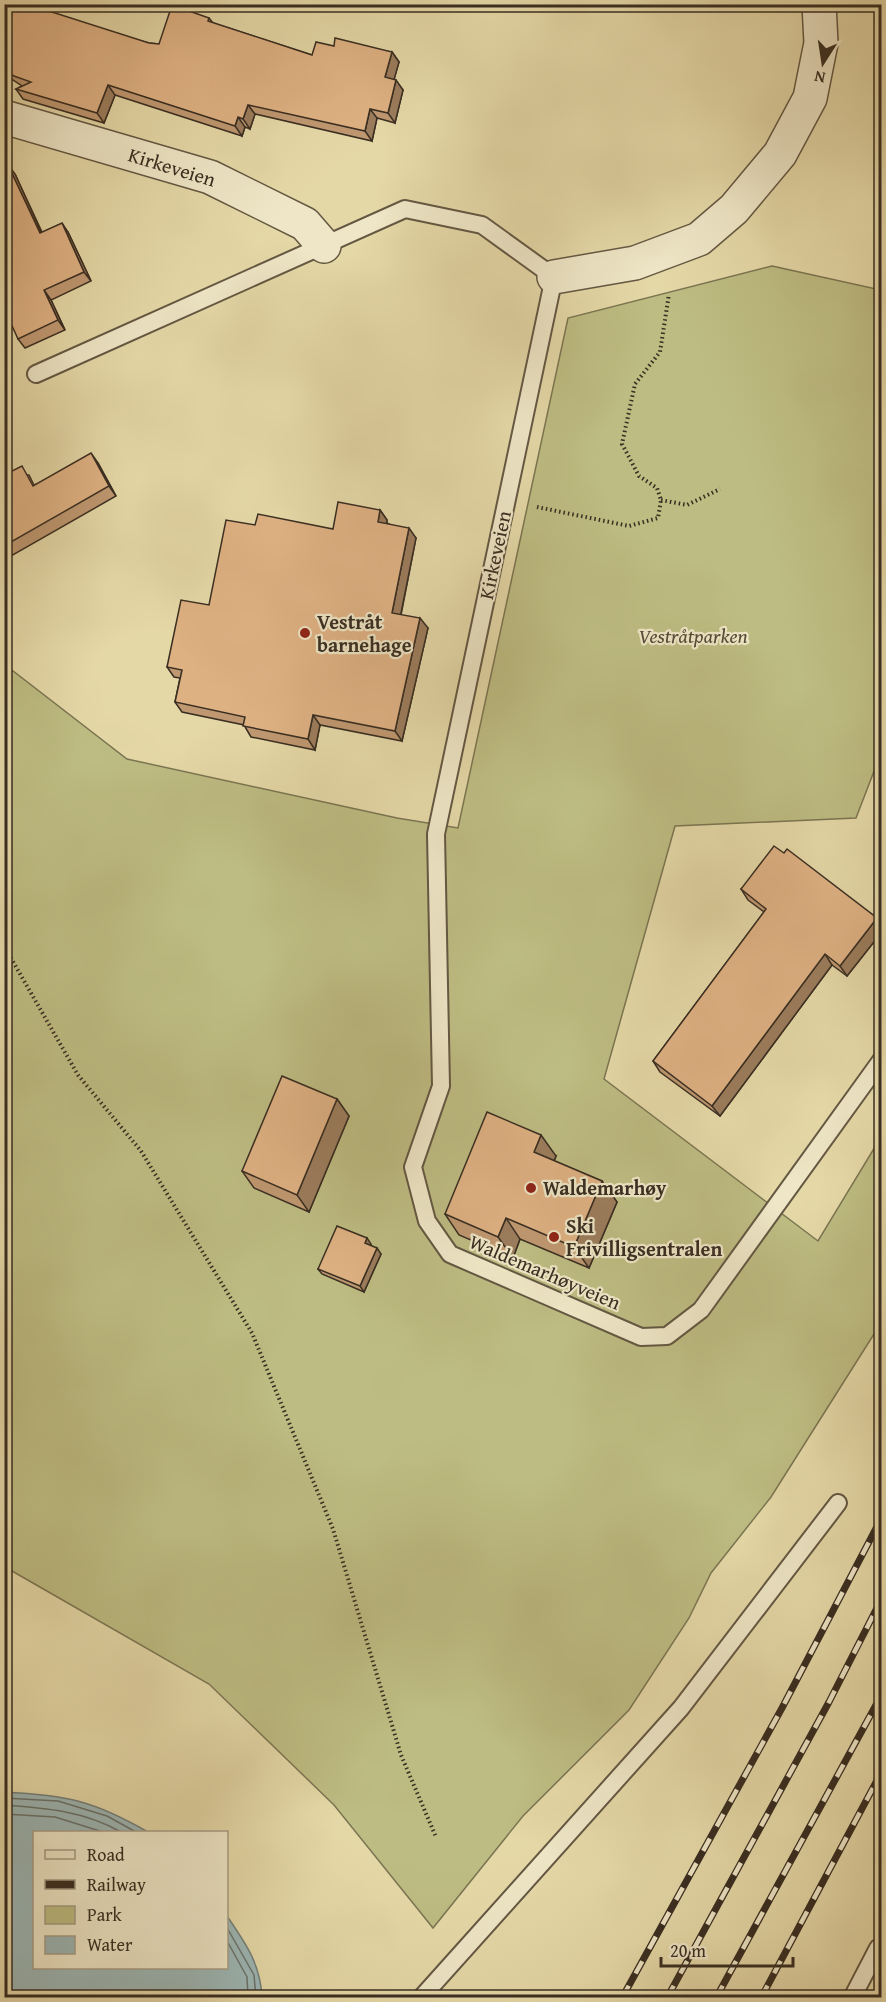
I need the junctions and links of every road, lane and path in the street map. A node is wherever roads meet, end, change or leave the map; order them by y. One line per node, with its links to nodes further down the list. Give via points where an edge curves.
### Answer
1 (819, 4): 4 (street, via 818,71 810,98 780,154 734,209 699,239)
2 (4, 117): 3 (street, Kirkeveien, via 210,177 305,224)
3 (324, 246): 5 (lane, via 405,209 482,225); 6 (lane)
4 (662, 253): 5 (street, via 635,263); 8 (path, via 670,283 660,352 635,384 622,444 639,476 657,488)
5 (554, 277): 9 (lane, Kirkeveien)
6 (36, 375)
7 (720, 489): 8 (path, via 687,505)
8 (661, 500): 9 (path, via 658,518 629,526)
9 (507, 501): 10 (lane, Kirkeveien)
10 (436, 834): 12 (lane, Waldemarhøyveien, via 441,1086 413,1167 427,1221 450,1254 641,1336 667,1336 701,1310)
11 (4, 946): 14 (path, via 78,1075 141,1151 252,1333 333,1529 401,1755)
12 (882, 1059)
13 (838, 1503): 16 (lane, via 681,1708)
14 (436, 1837)
15 (878, 1948): 17 (lane)
16 (421, 1998)
17 (852, 1998)

